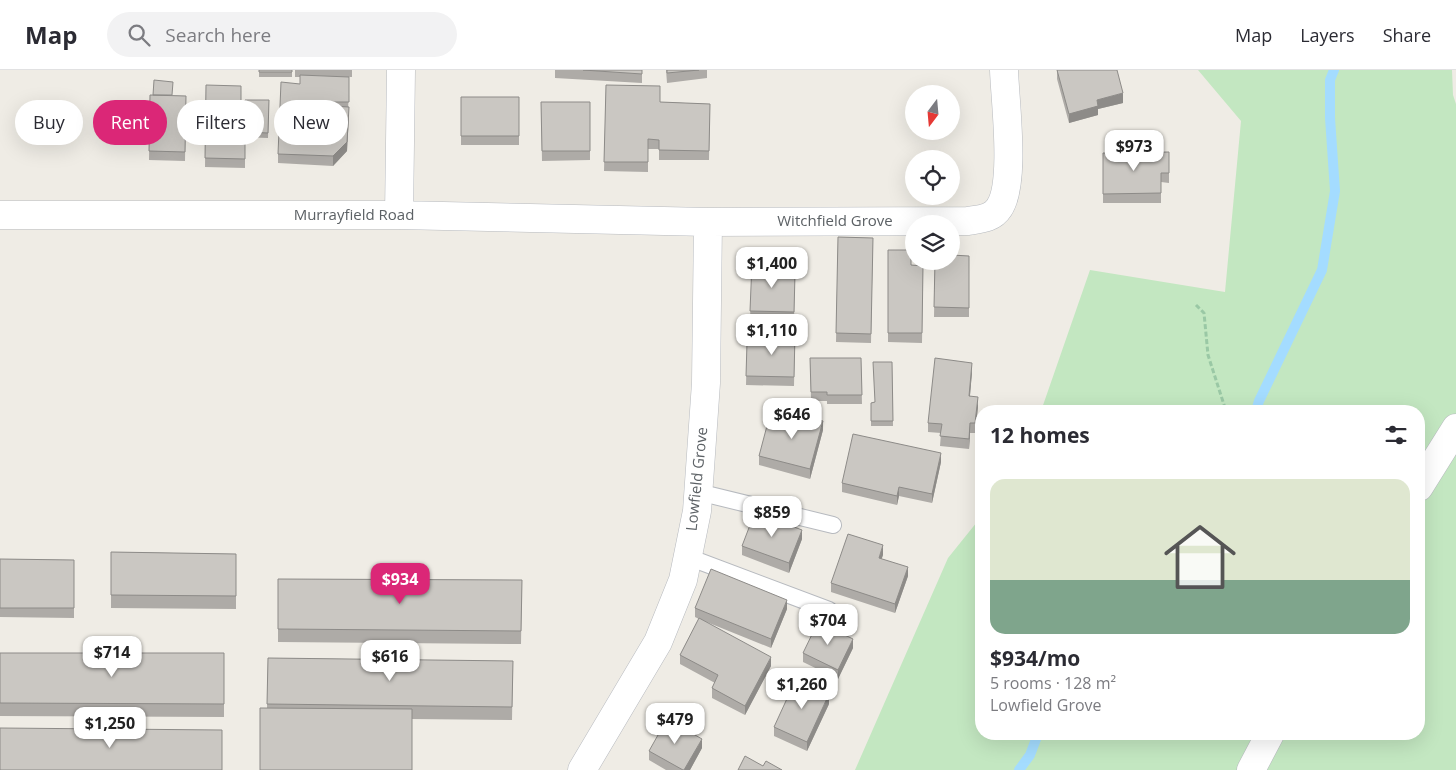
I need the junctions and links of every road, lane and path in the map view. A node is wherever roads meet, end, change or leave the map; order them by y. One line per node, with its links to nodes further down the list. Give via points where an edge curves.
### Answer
1 (401, 70): 4 (street)
2 (1004, 70): 5 (street, Witchfield Grove, via 1009,171 1000,208 992,216 968,221)
3 (0, 214): 4 (street, Murrayfield Road)
4 (398, 215): 5 (street, Murrayfield Road)
5 (708, 222): 10 (street, Lowfield Grove, via 706,383)
6 (1196, 305): 7 (path, via 1204,313 1208,355)
7 (1224, 405)
8 (1456, 428): 9 (street)
9 (1425, 477)
10 (698, 492): 11 (lane); 12 (street, Lowfield Grove)
11 (833, 525)
12 (688, 557): 13 (lane); 15 (street, Lowfield Grove, via 683,580 658,642)
13 (830, 610)
14 (1267, 740): 16 (street)
15 (582, 770)
16 (1251, 770)

